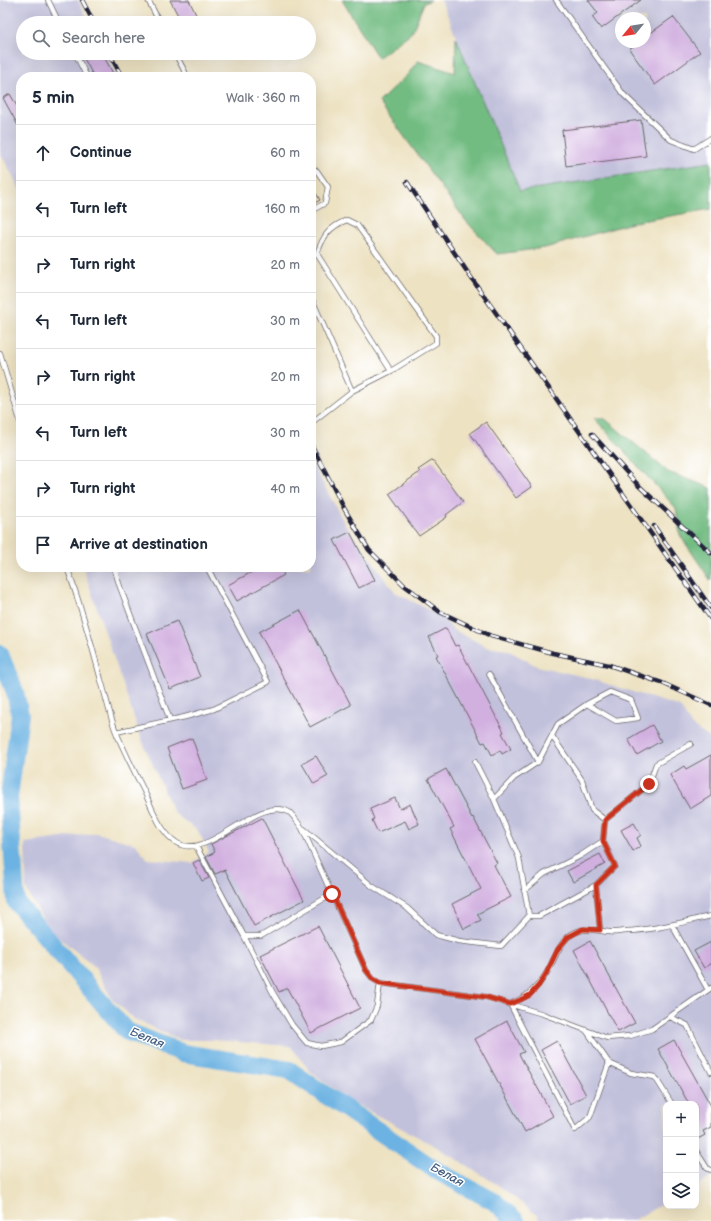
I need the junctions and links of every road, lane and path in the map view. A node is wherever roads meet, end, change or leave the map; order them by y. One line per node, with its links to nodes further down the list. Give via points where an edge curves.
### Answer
1 (48, 0): 4 (lane)
2 (148, 0): 5 (lane)
3 (556, 0): 10 (lane, via 623,94 671,140 694,149)
4 (56, 16)
5 (156, 16)
6 (78, 60): 8 (lane)
7 (179, 60): 9 (lane)
8 (84, 72)
9 (185, 72)
10 (711, 138)
11 (316, 170): 12 (lane, via 328,187 325,202)
12 (316, 208)
13 (316, 308): 16 (lane)
14 (0, 353): 17 (lane)
15 (391, 371): 15 (lane, via 436,343 436,336 357,225 347,220 336,225 322,239 317,254); 16 (lane)
16 (352, 391): 18 (lane)
17 (16, 407)
18 (316, 419)
19 (70, 572): 25 (lane)
20 (116, 572): 24 (lane)
21 (210, 572): 24 (lane, via 268,682 214,709)
22 (489, 674): 29 (lane)
23 (587, 704): 23 (lane, via 610,692 631,700 638,718 616,721); 26 (lane, via 558,724)
24 (170, 720): 25 (lane)
25 (116, 732): 34 (lane, via 163,828 178,843)
26 (552, 736): 29 (lane); 31 (lane, via 582,780 592,810)
27 (692, 744): 31 (lane, via 656,764 649,784)
28 (476, 762): 30 (lane)
29 (538, 762): 30 (lane, via 514,778)
30 (494, 799): 36 (lane, via 519,858)
31 (605, 820): 33 (lane)
32 (302, 828): 34 (lane, via 289,812 272,809); 37 (lane); 38 (lane, via 372,886 407,908 436,935 459,942 501,946)
33 (603, 841): 35 (lane, via 615,866); 36 (lane, via 544,874)
34 (196, 846): 42 (lane)
35 (596, 885): 38 (lane, via 539,916); 41 (lane)
36 (524, 891): 38 (lane)
37 (332, 894): 42 (lane, via 261,936); 43 (lane, via 366,970)
38 (528, 916)
39 (711, 916): 40 (lane)
40 (672, 925): 41 (lane, via 639,931); 44 (lane)
41 (600, 930): 45 (lane, via 583,929 568,937 558,949 539,985 530,995)
42 (244, 936): 43 (lane, via 273,993 292,1025 307,1043 321,1046 341,1042 371,1020 377,1006)
43 (380, 983): 45 (lane, via 486,997)
44 (709, 989): 46 (lane)
45 (510, 1004): 47 (lane); 48 (lane, via 575,1130 590,1117)
46 (670, 1016): 47 (lane, via 652,1029 630,1036 607,1038); 49 (lane, via 687,1025)
47 (586, 1030): 48 (lane)
48 (609, 1063): 50 (lane, via 631,1073 655,1077)
49 (711, 1072)
50 (670, 1101)
51 (699, 1156): 52 (lane, via 706,1168)
52 (711, 1170)

